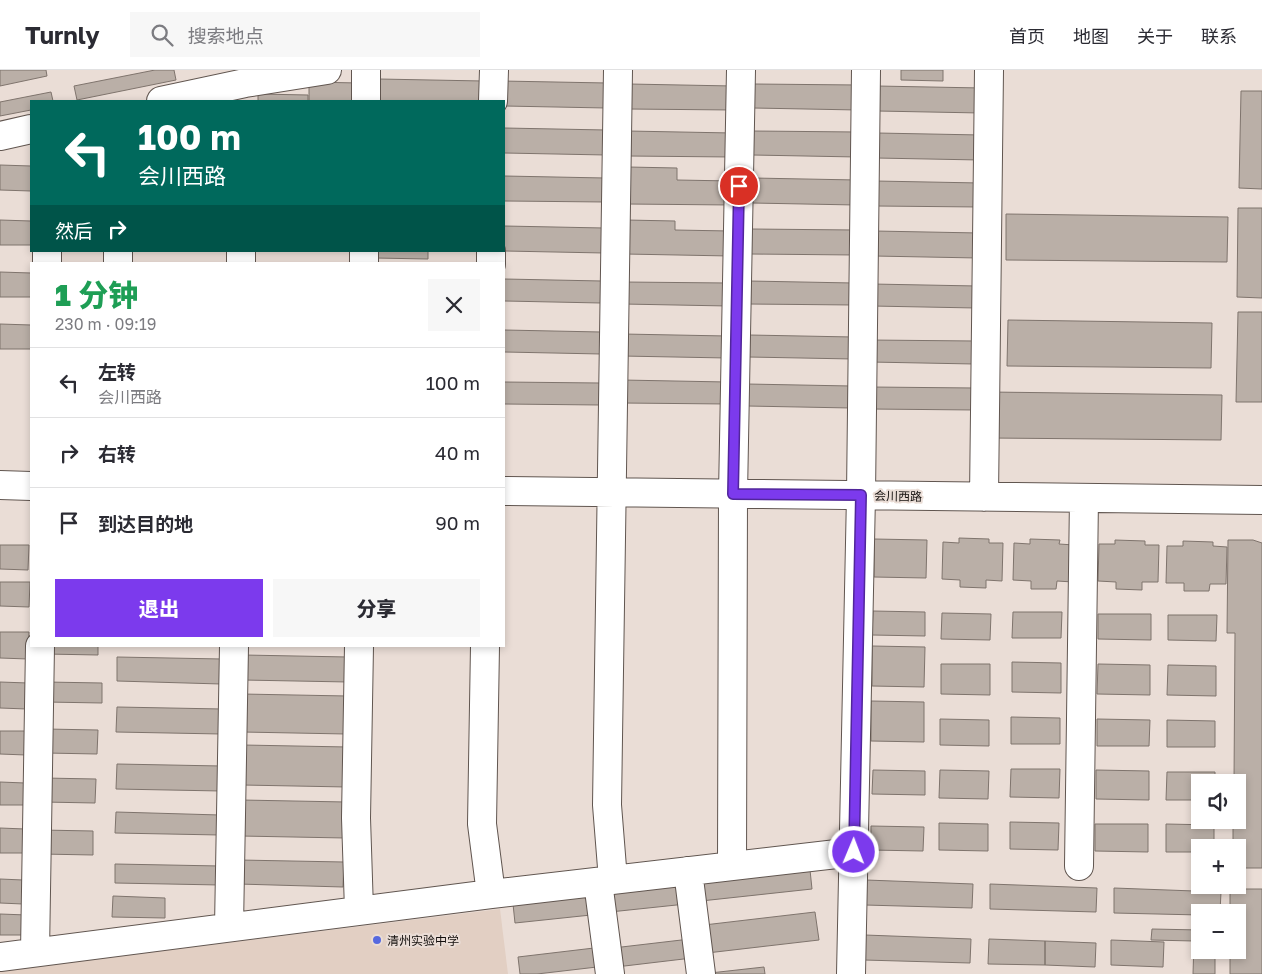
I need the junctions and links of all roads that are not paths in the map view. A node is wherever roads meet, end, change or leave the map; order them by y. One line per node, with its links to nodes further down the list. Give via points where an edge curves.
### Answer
1 (327, 70): 8 (street)
2 (366, 70): 10 (street)
3 (494, 70): 11 (street)
4 (618, 70): 17 (street)
5 (741, 70): 18 (street)
6 (866, 70): 19 (street)
7 (988, 70): 20 (street)
8 (244, 92): 9 (street)
9 (170, 100)
10 (366, 100)
11 (493, 100)
12 (30, 129): 13 (street)
13 (0, 136)
14 (0, 485): 15 (street)
15 (30, 486)
16 (505, 491): 17 (street, 会川西路)
17 (612, 492): 18 (street, 会川西路); 31 (street)
18 (733, 494): 19 (street, 会川西路); 28 (street)
19 (861, 495): 20 (street, 会川西路); 27 (street)
20 (984, 497): 21 (street, 会川西路)
21 (1084, 498): 22 (street, 会川西路); 29 (street)
22 (1262, 500)
23 (40, 647): 35 (street)
24 (234, 647): 34 (street)
25 (359, 647): 33 (street, via 356,818)
26 (484, 647): 32 (street, via 482,824)
27 (854, 852): 28 (street); 39 (street)
28 (732, 866): 30 (street)
29 (1079, 866)
30 (688, 871): 31 (street); 38 (street)
31 (605, 881): 32 (street); 37 (street)
32 (491, 894): 33 (street)
33 (359, 910): 34 (street)
34 (230, 927): 35 (street)
35 (35, 952): 36 (street)
36 (0, 957)
37 (610, 974)
38 (701, 974)
39 (851, 974)

